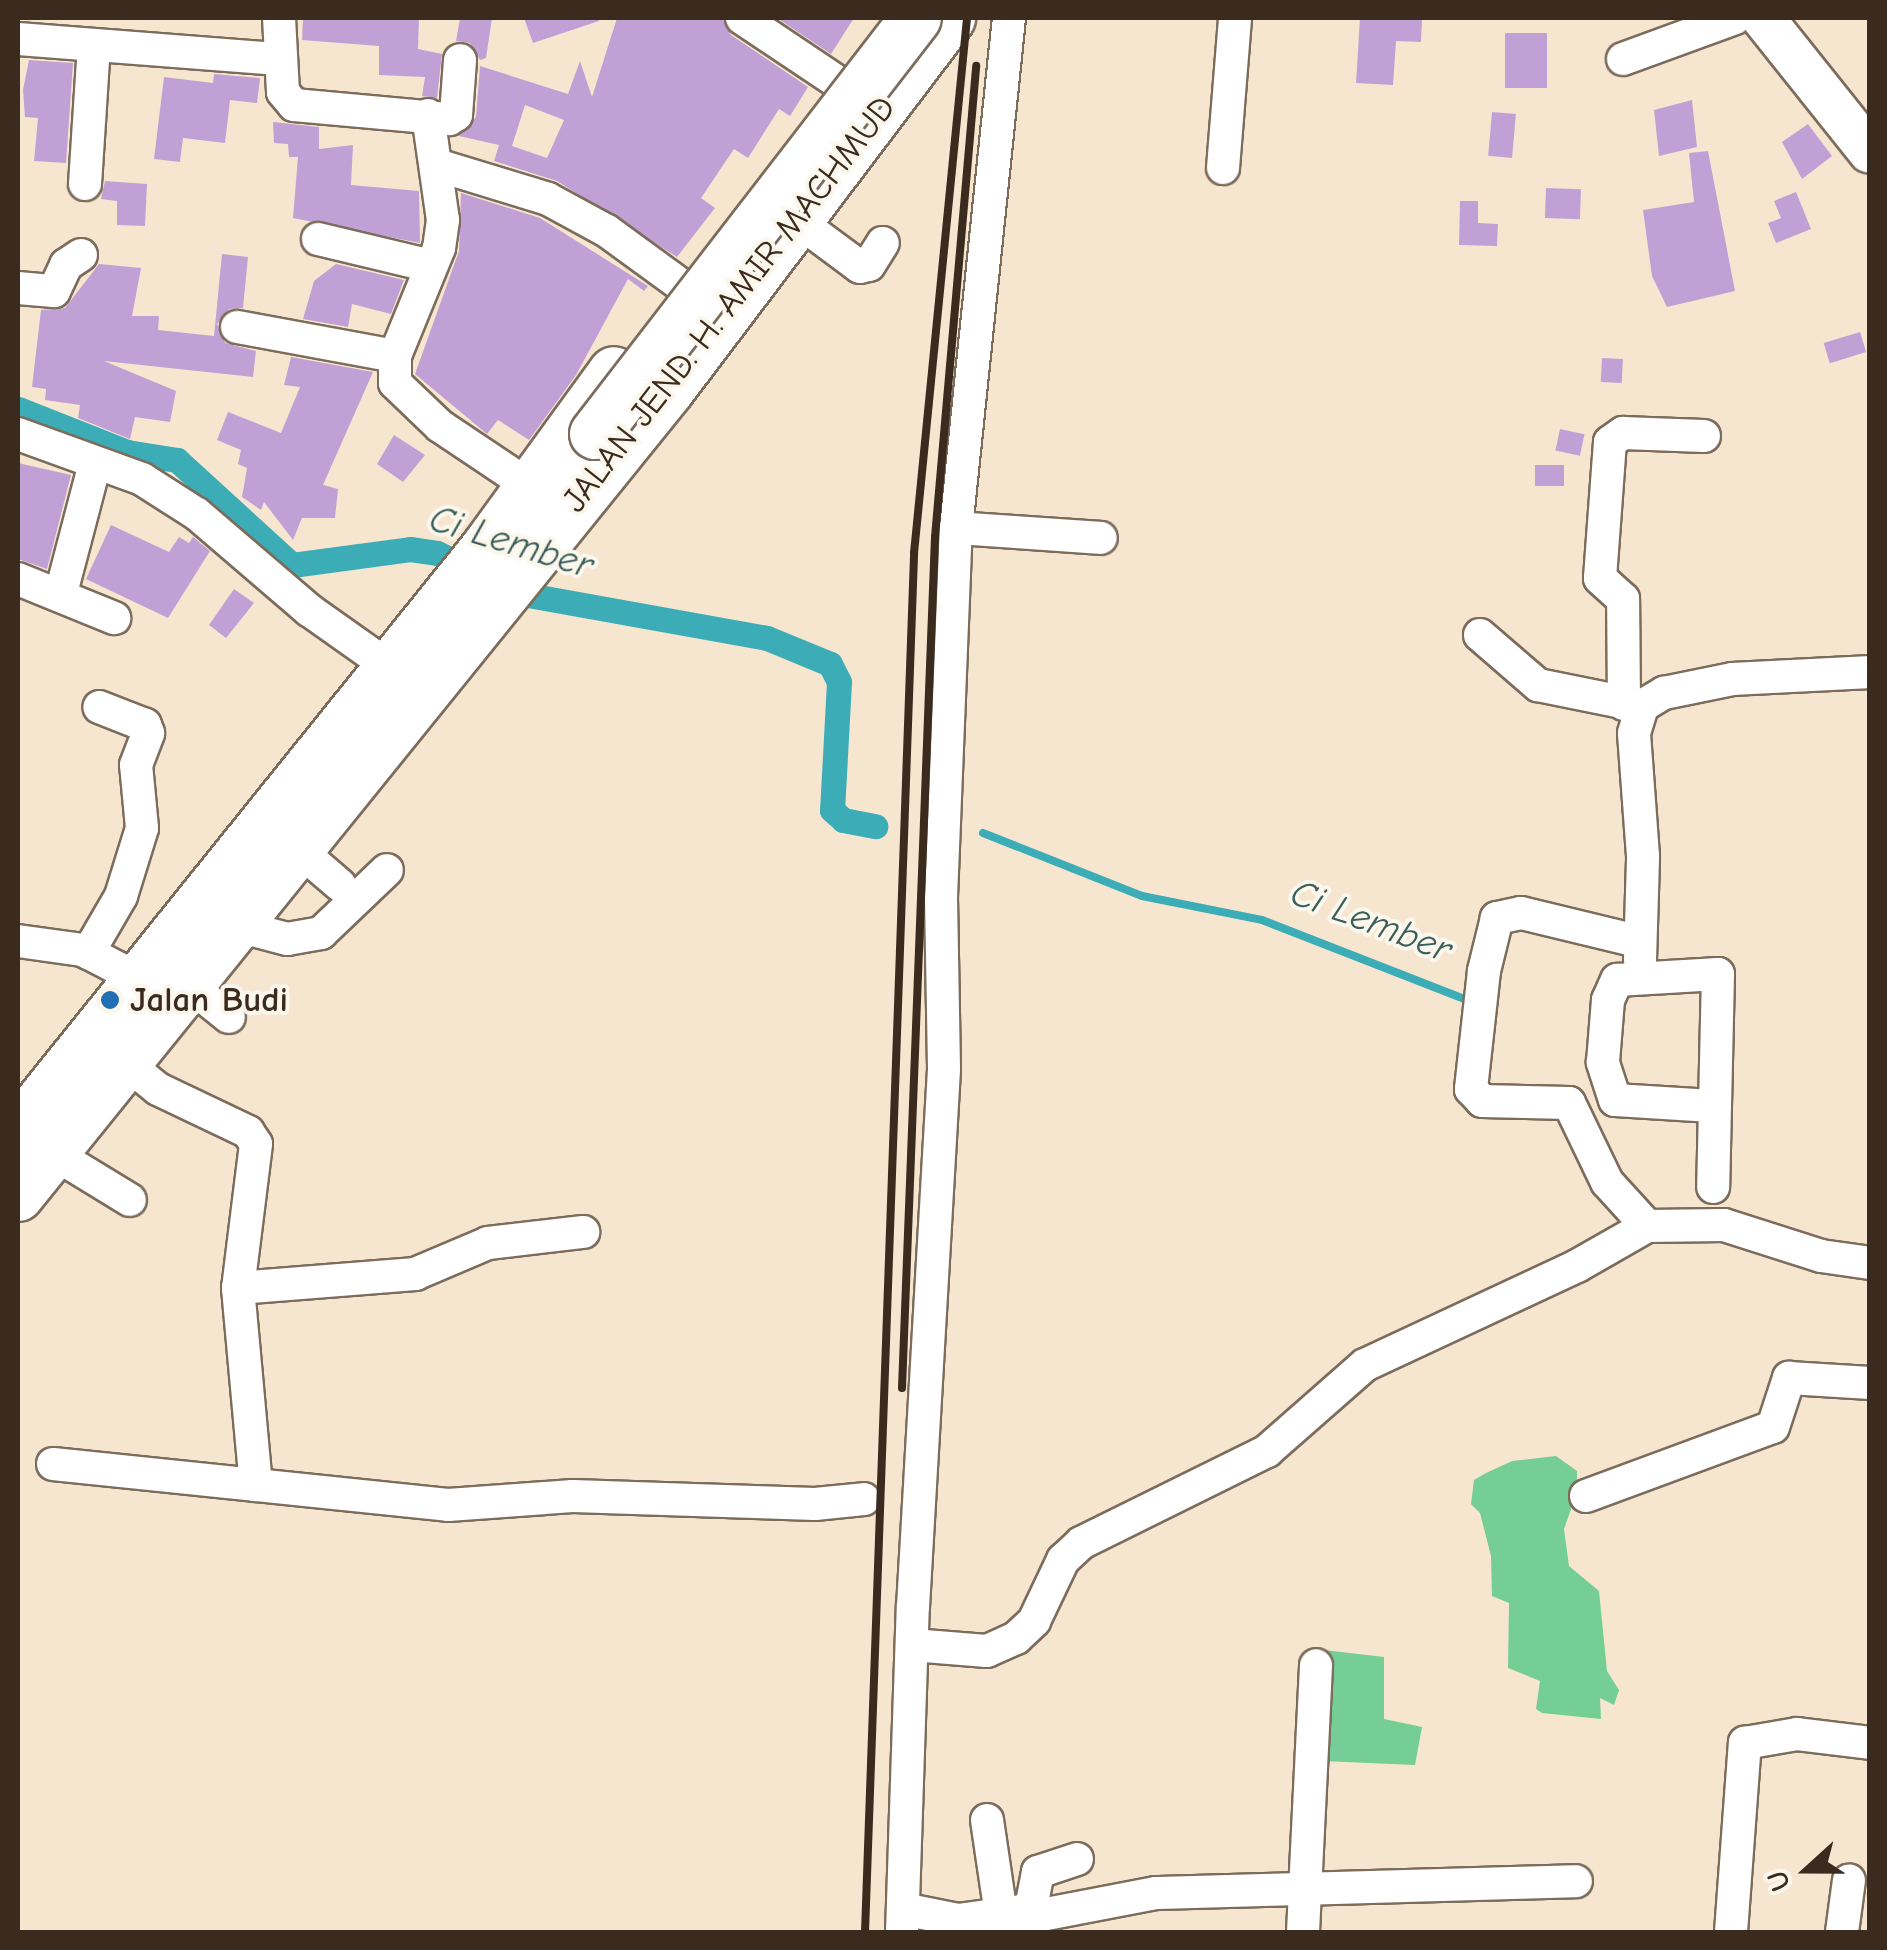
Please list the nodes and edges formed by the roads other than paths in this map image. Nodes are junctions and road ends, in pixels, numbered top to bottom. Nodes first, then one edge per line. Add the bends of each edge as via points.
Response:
1 (279, 18) edge
2 (742, 18) edge
3 (887, 18) edge
4 (950, 18) edge
5 (1009, 18) edge
6 (1235, 18) edge
7 (1735, 18) edge
8 (1763, 18) edge
9 (920, 32) edge
10 (18, 40) edge
11 (94, 44) junction
12 (279, 59) junction
13 (1623, 59) dead end
14 (460, 60) dead end
15 (838, 84) junction
16 (880, 112) junction
17 (428, 115) junction
18 (1870, 152) edge
19 (437, 166) junction
20 (1222, 168) dead end
21 (85, 184) dead end
22 (798, 221) junction
23 (318, 238) dead end
24 (883, 243) dead end
25 (81, 254) dead end
26 (431, 266) junction
27 (681, 286) junction
28 (18, 288) edge
29 (237, 327) dead end
30 (395, 356) junction
31 (18, 434) edge
32 (1704, 436) dead end
33 (95, 463) junction
34 (544, 482) junction
35 (956, 528) junction
36 (1101, 538) dead end
37 (489, 576) junction
38 (18, 579) edge
39 (62, 593) junction
40 (114, 618) dead end
41 (1480, 635) dead end
42 (390, 668) junction
43 (1870, 672) edge
44 (1633, 705) junction
45 (99, 707) dead end
46 (298, 850) junction
47 (387, 870) dead end
48 (340, 885) dead end
49 (234, 925) junction
50 (18, 941) edge
51 (1636, 942) junction
52 (88, 953) junction
53 (1644, 976) junction
54 (139, 979) junction
55 (189, 984) junction
56 (229, 1017) dead end
57 (126, 1064) junction
58 (1712, 1106) junction
59 (35, 1141) edge
60 (1713, 1187) dead end
61 (18, 1196) edge
62 (130, 1200) dead end
63 (1638, 1231) junction
64 (584, 1232) dead end
65 (1870, 1264) edge
66 (238, 1288) junction
67 (1870, 1384) edge
68 (53, 1464) dead end
69 (256, 1485) junction
70 (1586, 1496) dead end
71 (864, 1499) dead end
72 (912, 1645) junction
73 (1316, 1664) dead end
74 (1870, 1743) edge
75 (987, 1820) dead end
76 (1077, 1859) dead end
77 (1850, 1880) dead end
78 (1576, 1881) dead end
79 (1307, 1885) junction
80 (1113, 1918) edge
81 (902, 1921) edge
82 (1006, 1924) edge
83 (1304, 1932) edge
84 (1731, 1932) edge
85 (1842, 1932) edge

1 - 12 street
2 - 15 street
3 - 15 highway, JALAN JEND. H. AMIR MACHMUD
4 - 9 highway, JALAN JEND. H. AMIR MACHMUD
5 - 35 street
6 - 20 street
7 - 13 street
8 - 18 main road
9 - 16 highway, JALAN JEND. H. AMIR MACHMUD
9 - 34 highway, bridge via 595,434
10 - 11 street
11 - 12 street
11 - 21 street
12 - 17 street via 283,92 294,105
14 - 17 street via 456,115
15 - 16 highway
15 - 27 highway, JALAN JEND. H. AMIR MACHMUD
16 - 22 highway, JALAN JEND. H. AMIR MACHMUD
17 - 19 street
19 - 26 street via 442,220
19 - 27 street via 548,198 607,231
22 - 24 street via 860,267
22 - 37 highway, JALAN JEND. H. AMIR MACHMUD
23 - 26 street
25 - 28 street via 66,265 54,291
26 - 30 street
27 - 34 highway, JALAN JEND. H. AMIR MACHMUD
29 - 30 street
30 - 34 street via 395,384 404,397
31 - 33 street
32 - 44 street via 1622,432 1610,442 1600,578 1623,598
33 - 39 street
33 - 42 street via 142,479 196,514
34 - 37 highway
35 - 36 street
35 - 72 street via 941,897 944,1069
37 - 42 highway, JALAN JEND. H. AMIR MACHMUD
37 - 46 highway, JALAN JEND. H. AMIR MACHMUD
38 - 39 street
39 - 40 street
41 - 44 street via 1538,686
42 - 54 highway, JALAN JEND. H. AMIR MACHMUD
43 - 44 street via 1733,679
44 - 51 street via 1643,856
45 - 52 street via 145,725 148,733 136,765 142,828 121,896
46 - 48 street
46 - 49 highway, JALAN JEND. H. AMIR MACHMUD
47 - 49 street via 321,933 287,939
49 - 55 highway, JALAN JEND. H. AMIR MACHMUD
50 - 52 street
51 - 53 street
51 - 63 street via 1520,914 1497,918 1471,1089 1482,1101 1570,1103
52 - 54 street
53 - 58 street via 1718,974
53 - 58 street via 1617,980 1608,1000 1603,1062 1610,1093 1624,1105
54 - 59 highway, JALAN JEND. H. AMIR MACHMUD
55 - 56 street
55 - 57 highway, JALAN JEND. H. AMIR MACHMUD
57 - 59 highway, JALAN JEND. H. AMIR MACHMUD
57 - 66 street via 158,1089 254,1138
58 - 60 street
59 - 61 highway, JALAN JEND. H. AMIR MACHMUD
59 - 62 street
63 - 65 street via 1724,1225
63 - 72 street via 1365,1365 1268,1452 1081,1543 1063,1560 1034,1621 1016,1638 987,1651
64 - 66 street via 488,1243 414,1274
66 - 69 street
67 - 70 street via 1788,1378 1773,1427
68 - 69 street
69 - 71 street via 448,1504 573,1496 816,1504
72 - 81 street
73 - 79 street
74 - 84 street via 1797,1734 1745,1743
75 - 82 street
76 - 82 street via 1038,1872 1030,1908
77 - 85 street
78 - 79 street
79 - 80 street via 1156,1893
79 - 83 street
80 - 82 street via 1036,1916
81 - 82 street

